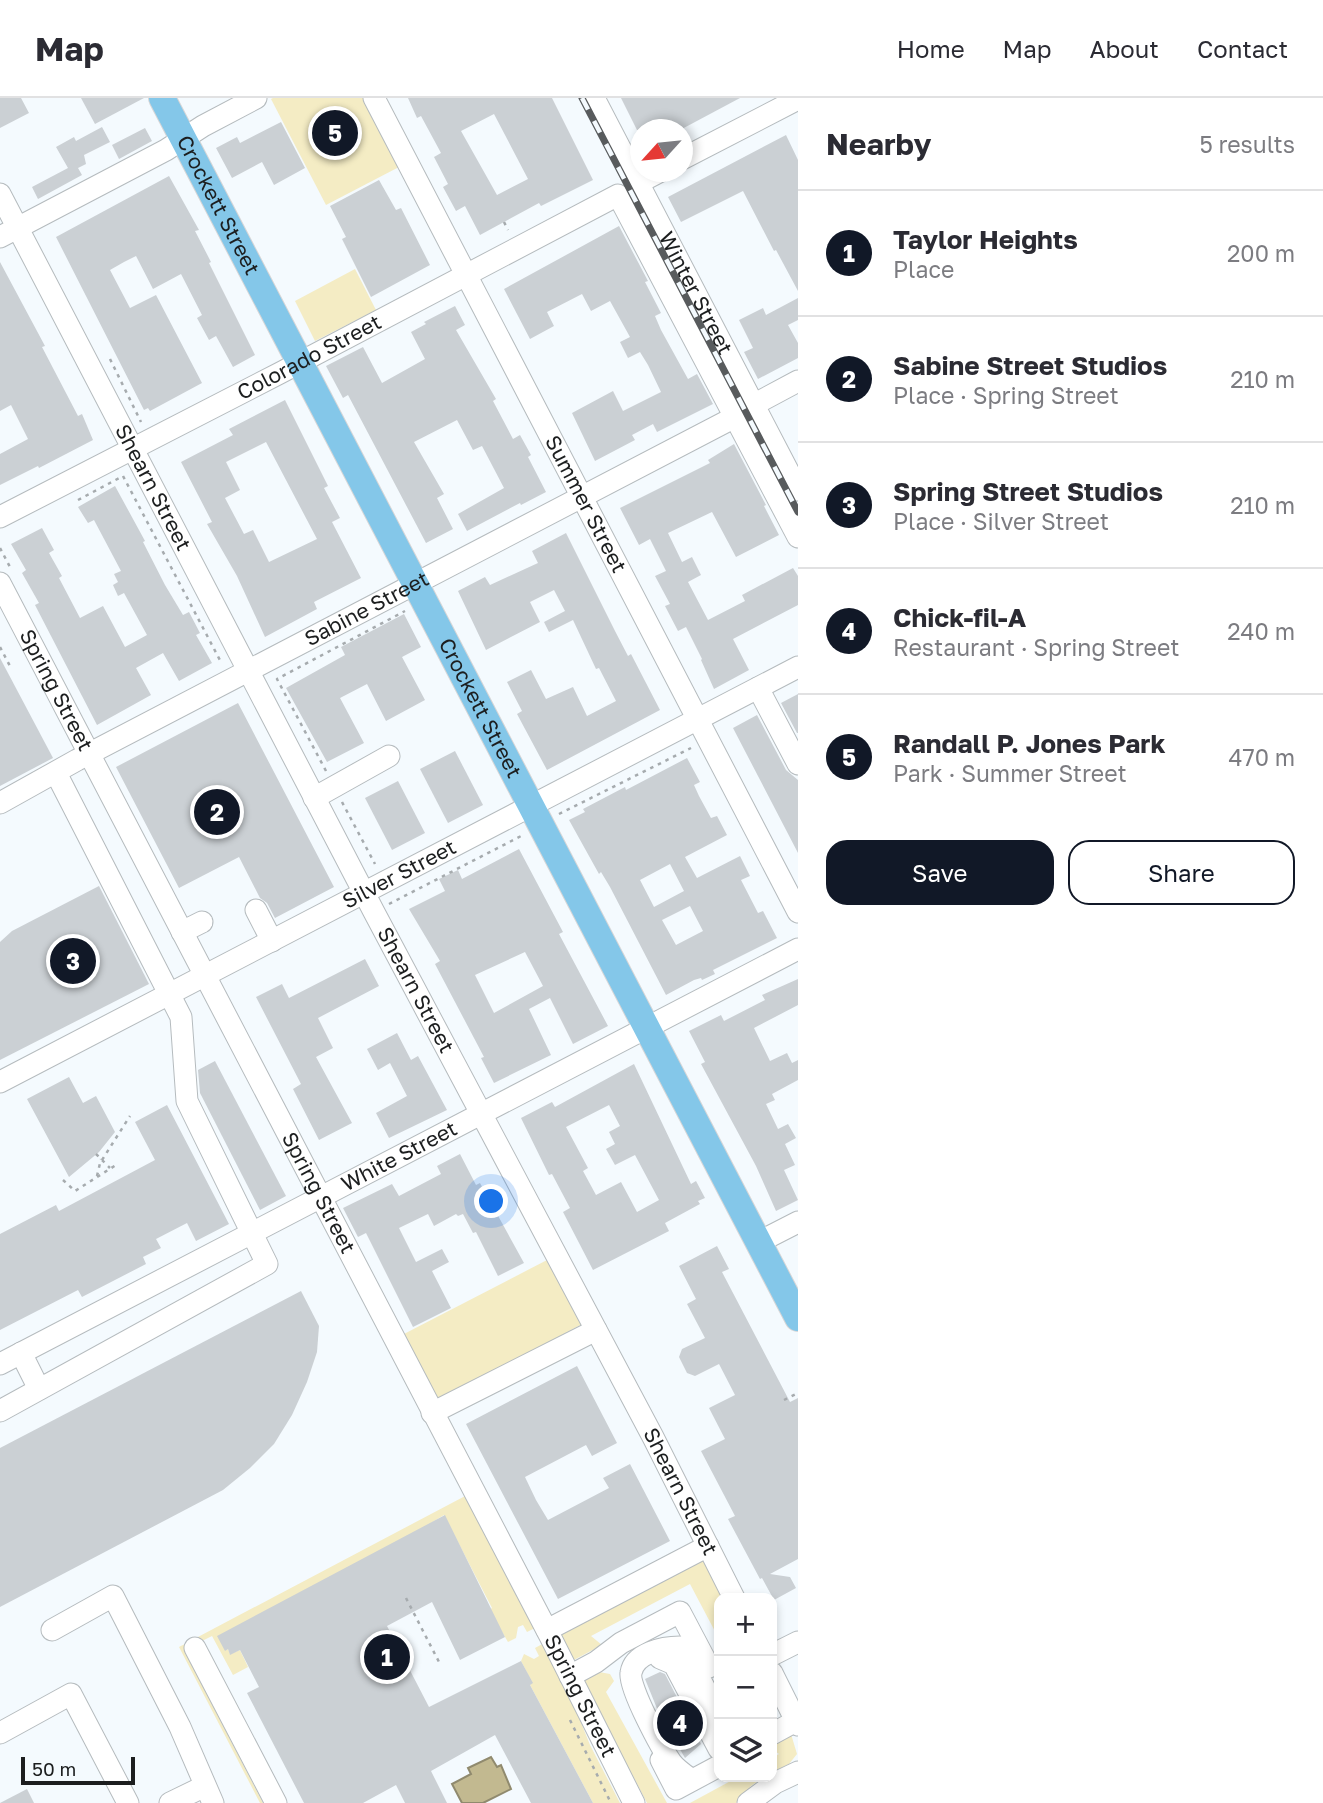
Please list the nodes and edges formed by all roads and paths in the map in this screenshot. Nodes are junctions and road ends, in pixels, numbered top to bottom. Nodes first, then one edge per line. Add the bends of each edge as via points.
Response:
1 (162, 98) edge
2 (256, 98) edge
3 (374, 98) edge
4 (594, 98) edge
5 (797, 100) edge
6 (184, 139) junction
7 (693, 153) edge
8 (638, 183) joint
9 (0, 194) edge
10 (618, 195) joint
11 (504, 222) dead end
12 (508, 230) dead end
13 (9, 232) edge
14 (466, 274) junction
15 (110, 359) dead end
16 (301, 362) junction
17 (798, 381) edge
18 (755, 404) junction
19 (735, 417) junction
20 (141, 422) dead end
21 (132, 448) junction
22 (798, 490) edge
23 (582, 497) junction
24 (78, 500) dead end
25 (0, 517) edge
26 (798, 537) edge
27 (0, 583) edge
28 (416, 583) junction
29 (407, 610) dead end
30 (0, 647) edge
31 (223, 666) dead end
32 (798, 667) edge
33 (11, 668) dead end
34 (248, 671) junction
35 (758, 688) junction
36 (698, 719) junction
37 (691, 748) dead end
38 (795, 750) edge
39 (89, 754) junction
40 (389, 756) dead end
41 (56, 773) junction
42 (334, 786) junction
43 (314, 797) junction
44 (0, 803) edge
45 (531, 806) junction
46 (559, 814) dead end
47 (523, 835) dead end
48 (375, 864) dead end
49 (364, 893) junction
50 (389, 904) dead end
51 (256, 910) dead end
52 (798, 912) edge
53 (202, 922) dead end
54 (182, 932) junction
55 (272, 941) junction
56 (798, 949) edge
57 (205, 976) junction
58 (171, 993) junction
59 (647, 1027) junction
60 (0, 1083) edge
61 (480, 1114) junction
62 (130, 1116) dead end
63 (96, 1154) dead end
64 (101, 1159) junction
65 (116, 1165) dead end
66 (110, 1168) junction
67 (97, 1177) junction
68 (63, 1180) dead end
69 (320, 1197) junction
70 (798, 1222) edge
71 (251, 1233) junction
72 (759, 1242) junction
73 (147, 1287) junction
74 (798, 1318) edge
75 (165, 1320) junction
76 (596, 1330) junction
77 (21, 1353) junction
78 (0, 1364) edge
79 (39, 1389) junction
80 (798, 1393) edge
81 (784, 1400) dead end
82 (0, 1411) edge
83 (432, 1413) junction
84 (708, 1546) junction
85 (732, 1593) edge
86 (406, 1598) dead end
87 (52, 1630) dead end
88 (547, 1630) junction
89 (798, 1642) edge
90 (621, 1643) junction
91 (195, 1648) dead end
92 (777, 1652) edge
93 (660, 1658) junction
94 (439, 1662) dead end
95 (596, 1662) junction
96 (570, 1676) junction
97 (618, 1677) junction
98 (714, 1678) edge
99 (777, 1683) edge
100 (714, 1706) edge
101 (714, 1721) edge
102 (797, 1723) edge
103 (777, 1731) edge
104 (0, 1733) edge
105 (714, 1741) edge
106 (714, 1754) edge
107 (714, 1767) edge
108 (680, 1772) junction
109 (798, 1772) edge
110 (209, 1795) edge
111 (128, 1803) edge
112 (170, 1803) edge
113 (276, 1803) edge
114 (634, 1803) edge
115 (748, 1803) edge

1 - 6 main road, Crockett Street
2 - 6 street
3 - 14 street, Summer Street
4 - 8 street, Winter Street
5 - 7 street
6 - 13 street
6 - 16 main road, Crockett Street
8 - 18 street, Winter Street
9 - 13 street, Shearn Street
10 - 14 street, Colorado Street
10 - 19 street, Winter Street
11 - 12 path
13 - 21 street, Shearn Street
14 - 16 street, Colorado Street
14 - 23 street, Summer Street
15 - 20 path
16 - 21 street, Colorado Street
16 - 28 main road, Crockett Street
17 - 18 street
18 - 22 street, Winter Street
19 - 23 street, Sabine Street
19 - 26 street, Winter Street
21 - 25 street, Colorado Street
21 - 34 street, Shearn Street
23 - 28 street, Sabine Street
23 - 36 street, Summer Street
24 - 31 path via 122,477
27 - 39 street, Spring Street
28 - 34 street, Sabine Street
28 - 45 main road, Crockett Street
29 - 42 path via 277,679
30 - 33 path
32 - 35 street, Silver Street
34 - 39 street, Sabine Street
34 - 43 street, Shearn Street
35 - 36 street, Silver Street
35 - 38 street
36 - 45 street, Silver Street
36 - 52 street, Summer Street
37 - 46 path
39 - 41 street, Sabine Street
39 - 54 street, Spring Street
40 - 42 street
41 - 44 street, Sabine Street
41 - 58 street
42 - 43 street
42 - 48 path
43 - 49 street, Shearn Street
45 - 49 street, Silver Street
45 - 59 main road, Crockett Street
47 - 50 path
49 - 55 street, Silver Street
49 - 61 street, Shearn Street
51 - 55 street
53 - 54 street
54 - 57 street, Spring Street
55 - 57 street, Silver Street
56 - 59 street, White Street
57 - 58 street, Silver Street
57 - 69 street, Spring Street
58 - 60 street, Silver Street
58 - 71 street via 181,1017 187,1101
59 - 61 street, White Street
59 - 72 main road, Crockett Street
61 - 69 street, White Street
61 - 76 street, Shearn Street
62 - 64 path
63 - 64 path
64 - 66 path
64 - 67 path
65 - 66 path
66 - 67 path
67 - 68 path via 75,1191
69 - 71 street, White Street
69 - 83 street, Spring Street
70 - 72 street
71 - 73 street, White Street
71 - 75 street via 267,1264
72 - 74 main road, Crockett Street
73 - 75 street
73 - 77 street, White Street
75 - 79 street
76 - 83 street
76 - 84 street, Shearn Street
77 - 78 street, White Street
77 - 79 street
79 - 82 street
80 - 81 path
83 - 88 street, Spring Street
84 - 85 street, Shearn Street
84 - 88 street
86 - 94 path
87 - 110 street via 113,1596
88 - 96 street, Spring Street
89 - 92 street
90 - 95 street
90 - 97 street via 613,1659
90 - 98 street via 680,1612
91 - 113 street
93 - 101 street via 672,1655 681,1660
93 - 105 street via 674,1664
93 - 108 street via 644,1667 640,1687
95 - 96 street
95 - 97 street via 610,1662
96 - 114 street, Spring Street
97 - 108 street
99 - 102 street
100 - 108 street via 680,1647 663,1647 636,1661 632,1689
102 - 103 street
104 - 111 street via 71,1694
106 - 108 street
107 - 108 street
109 - 115 street
110 - 112 street

